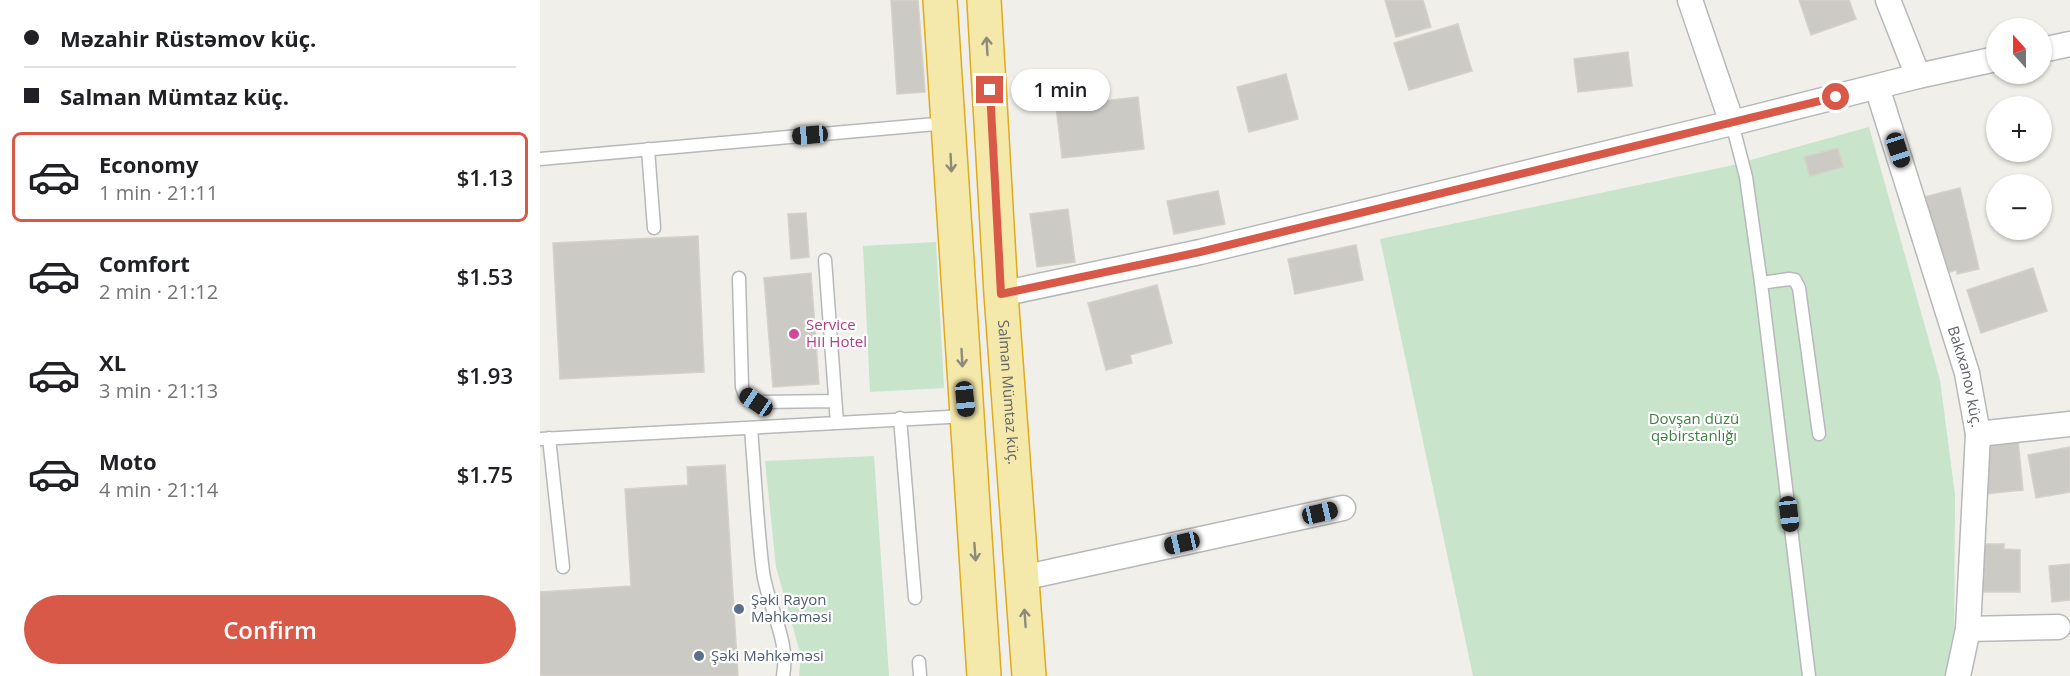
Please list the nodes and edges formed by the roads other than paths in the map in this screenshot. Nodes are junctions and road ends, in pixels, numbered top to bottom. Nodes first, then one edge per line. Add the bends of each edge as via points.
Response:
1 (940, 0) edge
2 (984, 0) edge
3 (1690, 0) edge
4 (1888, 0) edge
5 (2070, 44) edge
6 (2052, 48) edge
7 (1986, 61) edge
8 (1918, 76) junction
9 (1877, 87) junction
10 (948, 123) junction
11 (1732, 123) junction
12 (648, 149) junction
13 (540, 159) edge
14 (654, 228) dead end
15 (825, 260) dead end
16 (738, 278) dead end
17 (1761, 283) junction
18 (1001, 294) junction
19 (1009, 398) junction
20 (834, 401) junction
21 (966, 408) junction
22 (900, 418) junction
23 (837, 423) junction
24 (2070, 424) edge
25 (751, 429) junction
26 (1819, 434) dead end
27 (1978, 434) junction
28 (544, 439) edge
29 (1343, 508) dead end
30 (562, 567) dead end
31 (1022, 578) junction
32 (915, 598) dead end
33 (2058, 627) dead end
34 (1968, 629) junction
35 (919, 662) dead end
36 (783, 676) edge
37 (920, 676) edge
38 (984, 676) edge
39 (1029, 676) edge
40 (1809, 676) edge
41 (1958, 676) edge

1 - 10 highway
18 -> 2 highway, Salman Mümtaz küç.
3 - 11 street
4 - 8 street
5 - 6 street
7 - 8 street
8 - 9 street
9 - 11 street
9 - 27 street, Bakıxanov küç. via 1967,373
10 - 12 lane
10 -> 21 highway
11 - 17 lane via 1746,177
11 - 18 street via 1200,252
12 - 13 lane
12 - 14 lane
15 - 20 lane
16 - 20 lane via 745,395 756,402
17 - 26 lane via 1789,279 1795,280 1799,288
17 - 40 lane
18 - 19 highway, Salman Mümtaz küç.
19 - 21 highway
19 - 31 highway, Salman Mümtaz küç.
20 - 23 lane
21 - 22 lane
21 -> 38 highway
22 - 23 lane
22 - 32 lane
23 - 25 lane
24 - 27 street
25 - 28 lane
25 - 36 lane via 764,574 782,638
27 - 34 street, Bakıxanov küç.
28 - 30 lane
29 - 31 street
39 -> 31 highway, Salman Mümtaz küç.
33 - 34 street
34 - 41 street, Bakıxanov küç.
35 - 37 lane

